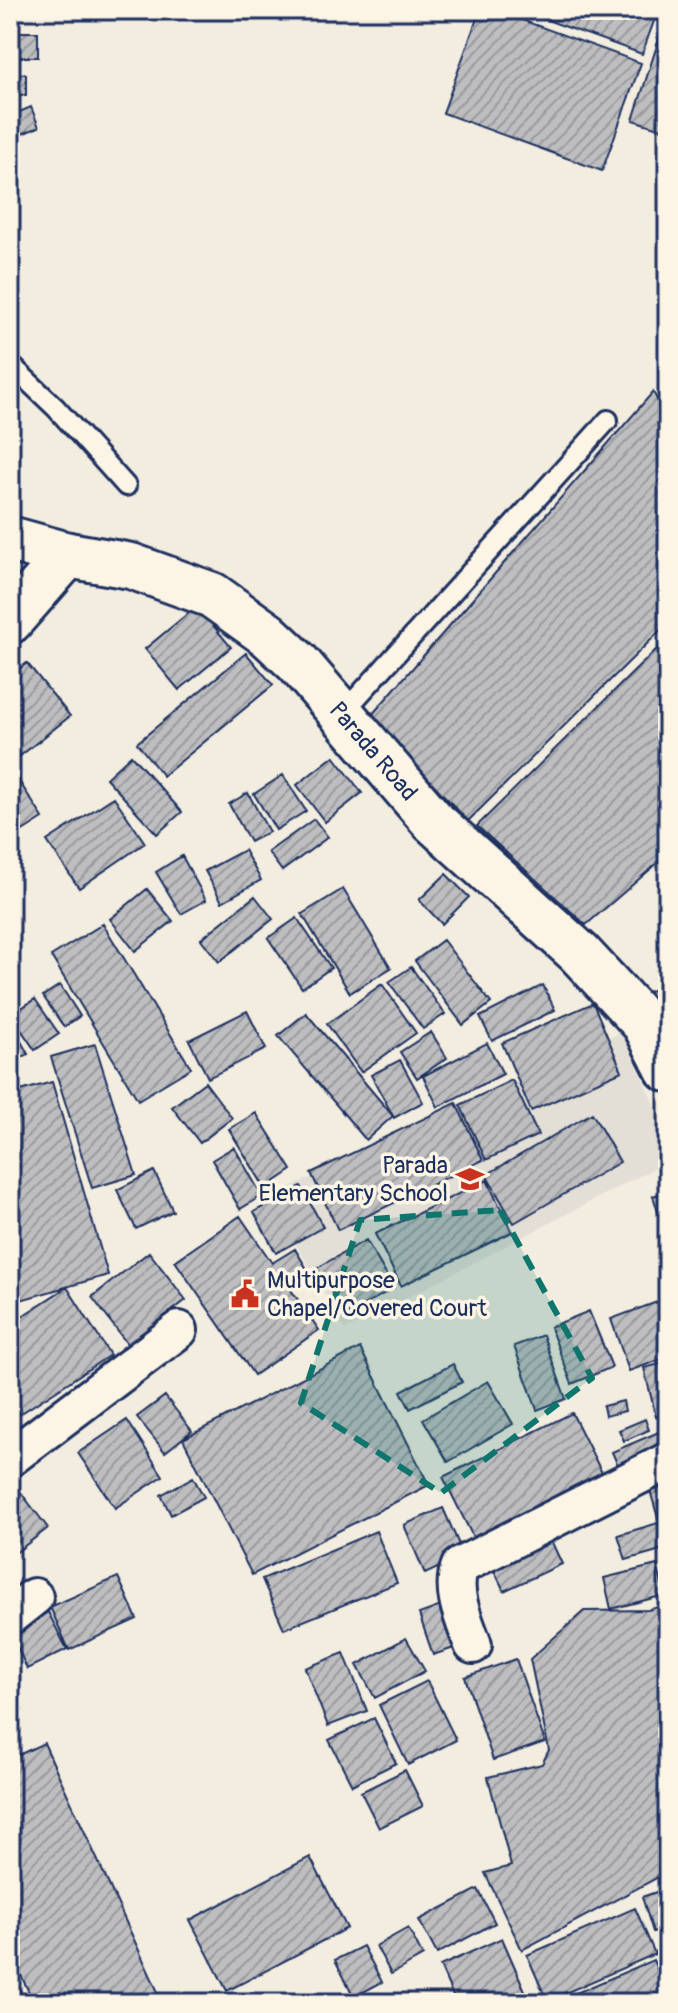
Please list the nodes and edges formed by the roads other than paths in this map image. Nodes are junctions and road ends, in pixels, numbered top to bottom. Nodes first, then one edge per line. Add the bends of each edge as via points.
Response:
1 (10, 364) edge
2 (608, 420) dead end
3 (126, 486) dead end
4 (10, 539) edge
5 (68, 555) junction
6 (10, 621) edge
7 (342, 714) junction
8 (668, 1069) edge
9 (179, 1330) dead end
10 (11, 1453) edge
11 (668, 1461) edge
12 (473, 1645) dead end

1 - 3 lane
2 - 7 lane
4 - 5 street, Parada Road
5 - 6 street
5 - 7 street, Parada Road via 131,566 212,595 268,635
7 - 8 street, Parada Road via 434,822 579,953 645,1024
9 - 10 street
11 - 12 street via 460,1566 458,1602

